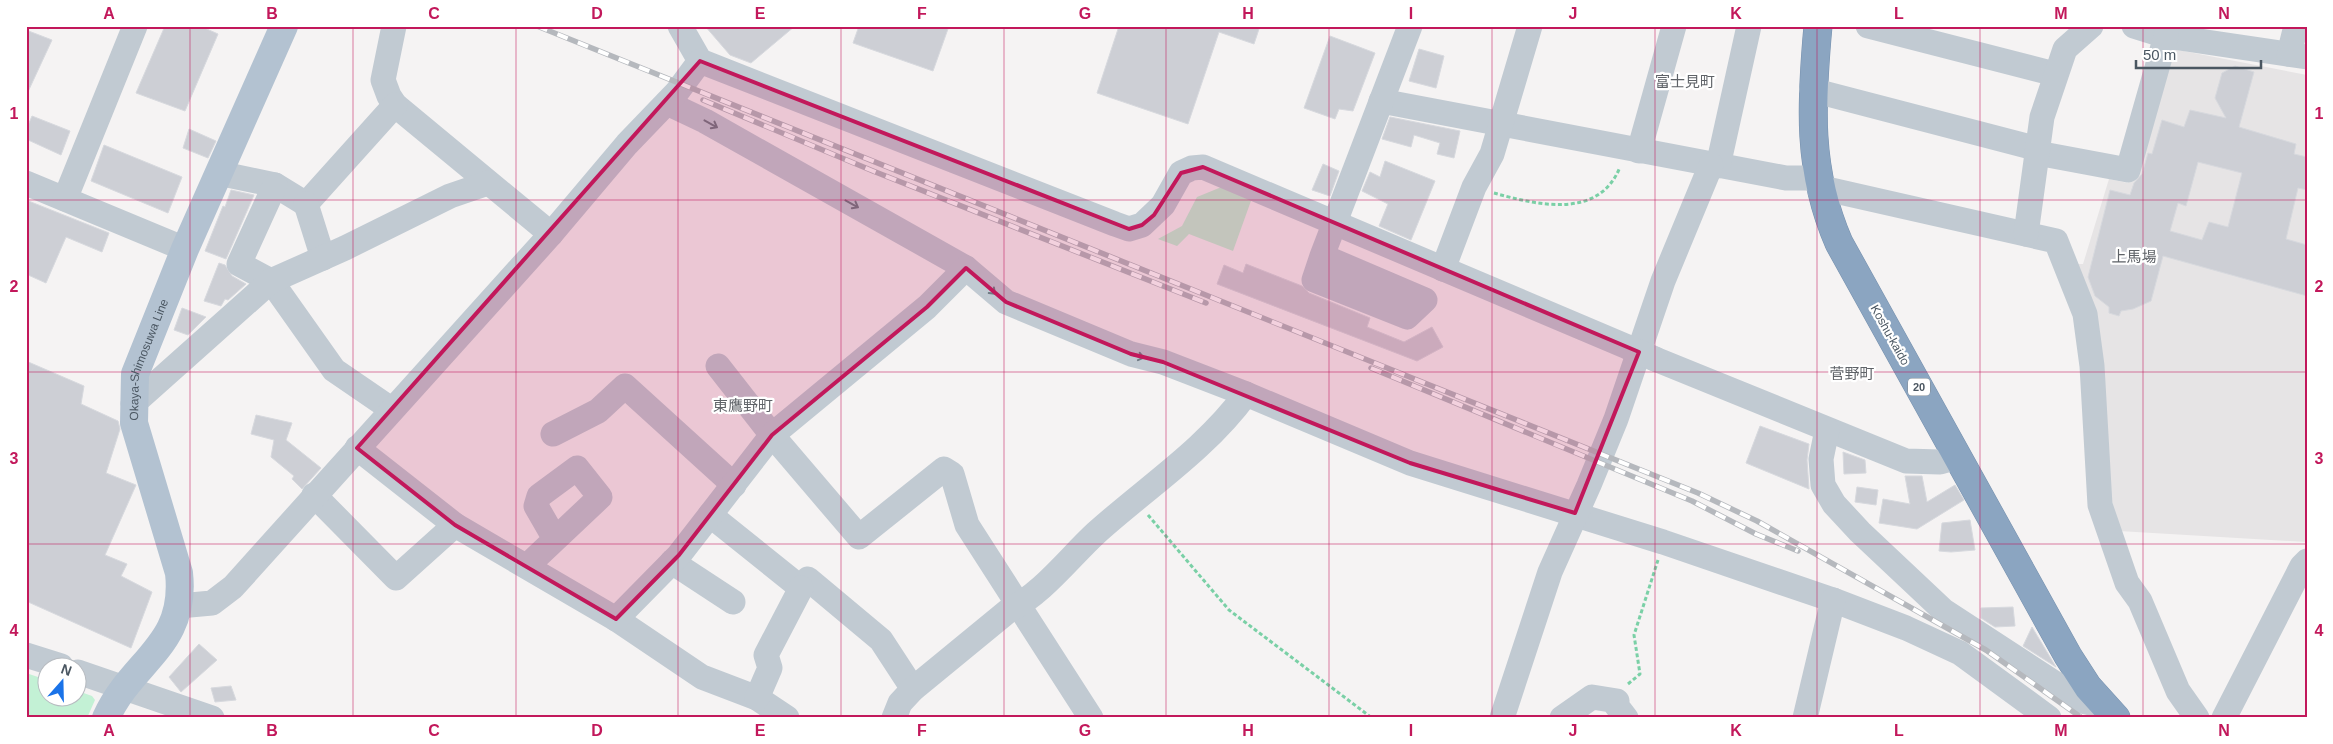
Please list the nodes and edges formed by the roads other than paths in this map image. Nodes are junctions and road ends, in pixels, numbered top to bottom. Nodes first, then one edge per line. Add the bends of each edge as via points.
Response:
1 (135, 26) edge
2 (284, 26) edge
3 (394, 26) edge
4 (680, 26) edge
5 (1410, 26) edge
6 (1530, 26) edge
7 (1674, 26) edge
8 (1749, 26) edge
9 (1818, 26) edge
10 (1868, 26) edge
11 (2091, 26) edge
12 (2134, 26) edge
13 (2296, 26) edge
14 (2166, 36) junction
15 (2298, 56) edge
16 (700, 61) junction
17 (2055, 74) junction
18 (1812, 90) junction
19 (1381, 101) junction
20 (667, 103) junction
21 (395, 105) junction
22 (1502, 123) junction
23 (1633, 150) junction
24 (2037, 151) junction
25 (1714, 166) junction
26 (218, 173) junction
27 (26, 183) edge
28 (488, 183) junction
29 (1819, 184) junction
30 (274, 185) junction
31 (65, 199) junction
32 (306, 204) junction
33 (1336, 222) junction
34 (552, 234) junction
35 (2026, 234) junction
36 (185, 249) junction
37 (1322, 256) dead end
38 (323, 258) junction
39 (966, 268) junction
40 (1443, 268) junction
41 (271, 281) junction
42 (718, 366) dead end
43 (1246, 394) junction
44 (133, 404) junction
45 (391, 409) junction
46 (1827, 430) junction
47 (553, 434) dead end
48 (772, 435) junction
49 (357, 448) junction
50 (1958, 457) junction
51 (734, 485) junction
52 (314, 495) junction
53 (1575, 514) junction
54 (710, 515) junction
55 (455, 525) junction
56 (555, 539) dead end
57 (2307, 561) edge
58 (672, 562) junction
59 (527, 566) junction
60 (801, 588) junction
61 (1833, 600) junction
62 (733, 602) dead end
63 (179, 606) junction
64 (1018, 606) junction
65 (616, 619) junction
66 (26, 654) edge
67 (38, 658) edge
68 (88, 676) edge
69 (123, 688) junction
70 (913, 689) junction
71 (757, 698) junction
72 (1622, 709) edge
73 (2110, 712) edge
74 (106, 718) edge
75 (212, 718) edge
76 (787, 718) edge
77 (894, 718) edge
78 (1091, 718) edge
79 (1502, 718) edge
80 (1562, 718) edge
81 (1805, 718) edge
82 (2049, 718) edge
83 (2197, 718) edge
84 (2224, 718) edge

1 - 31 street
2 - 26 main road, Okaya-Shimosuwa Line
3 - 21 street via 383,80
4 - 16 street
5 - 19 street
6 - 22 street
7 - 23 street
8 - 25 street
9 - 18 highway, Koshu-kaido / 20
10 - 17 street
11 - 17 street via 2065,49
12 - 14 street
13 - 15 street
14 - 15 street
14 - 24 street via 2128,170
16 - 20 street
16 - 33 street via 1129,229 1142,225 1154,215 1181,173 1203,167
17 - 24 street via 2042,117
18 - 24 street
18 - 29 highway, Koshu-kaido / 20
19 - 22 street
19 - 33 street
20 - 34 street
20 -> 39 street via 706,121
21 - 28 street
21 - 32 street
22 - 23 street
22 - 40 street
23 - 25 street
24 - 35 street
25 - 29 street
25 - 53 street via 1663,281 1616,419
26 - 30 street
26 - 36 main road, Okaya-Shimosuwa Line
27 - 31 street
28 - 34 street
28 - 38 street via 450,196
29 - 35 street via 1831,190
29 - 50 highway, Koshu-kaido / 20 via 1839,243
30 - 32 street
30 - 41 street via 239,264
31 - 36 street
32 - 38 street
33 - 37 street
33 - 40 street
34 - 45 street
35 - 83 street via 2056,241 2085,314 2092,366 2100,505 2127,583 2140,601 2178,691
36 - 44 main road, Okaya-Shimosuwa Line via 135,374
38 - 41 street
39 -> 43 street via 1006,302 1131,354 1163,362
39 - 48 street via 927,307
40 - 46 street, bridge
41 - 44 street
41 - 45 street via 334,370
42 - 48 street
43 - 53 street via 1410,463
43 - 64 street via 1199,447 1096,533
44 - 63 main road, Okaya-Shimosuwa Line via 134,423 179,573
45 - 49 street
46 - 50 street via 1906,460 1940,462
46 - 73 street via 1821,459 1823,485 1834,504 1860,532 1944,612 2082,701
47 - 51 street via 598,411 625,386
48 - 51 street
48 - 64 street via 859,537 944,468 952,474 967,525
49 - 52 street
49 - 55 street
50 - 73 highway, Koshu-kaido / 20 via 2068,656
51 - 54 street
52 - 55 street via 396,578
52 - 63 street via 233,587 212,603
53 - 61 street
53 - 79 street via 1550,572
54 - 58 street
54 - 60 street
55 - 59 street
56 - 59 street
57 - 84 street
58 - 62 street
58 - 65 street
59 - 65 street
60 - 70 street via 808,580 881,640
60 - 71 street via 766,654 770,668
61 - 81 street
61 - 82 street via 1960,653
63 - 69 main road, Okaya-Shimosuwa Line via 172,628 159,649
64 - 70 street
64 - 78 street
65 - 71 street via 702,677
66 - 67 street
68 - 69 street
69 - 74 main road, Okaya-Shimosuwa Line
69 - 75 street
70 - 77 street via 900,703
71 - 76 street
72 - 80 street via 1592,697

